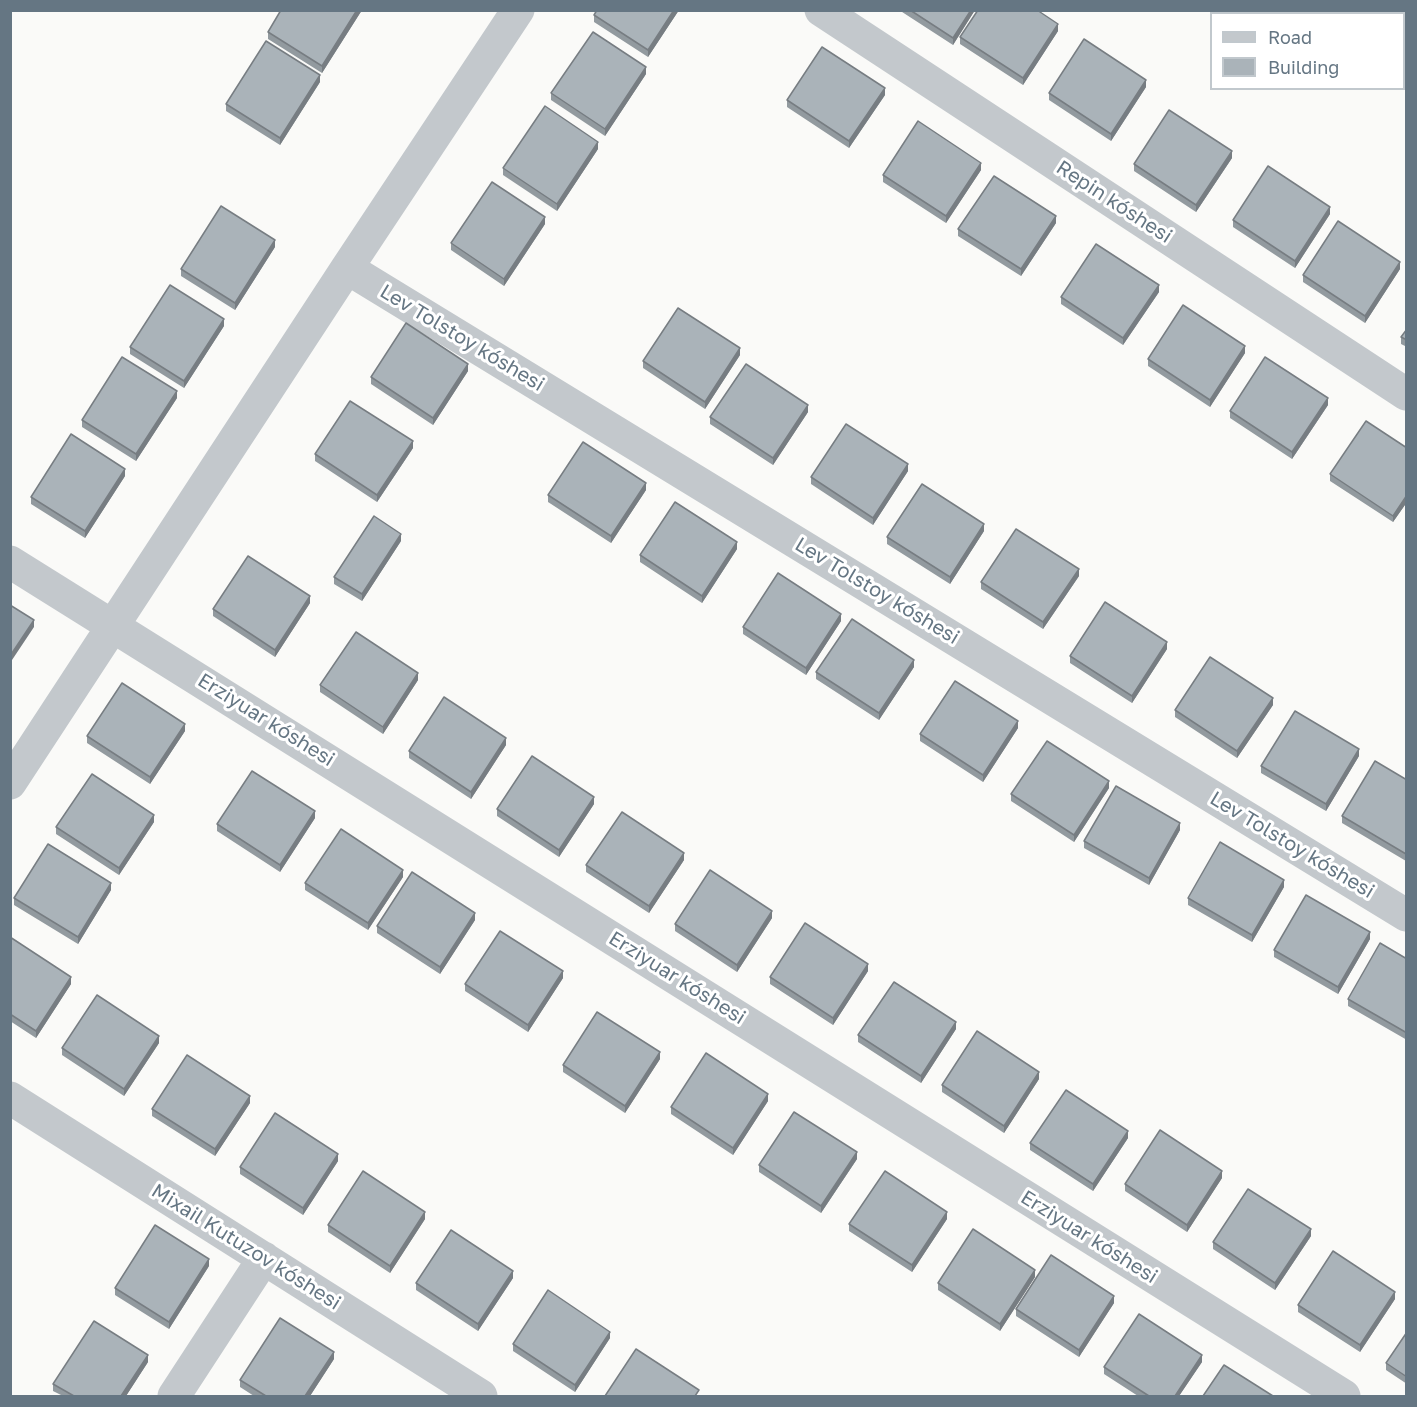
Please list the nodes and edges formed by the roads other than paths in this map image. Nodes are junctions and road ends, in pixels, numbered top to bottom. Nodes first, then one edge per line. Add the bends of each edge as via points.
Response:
1 (518, 10) edge
2 (821, 10) edge
3 (347, 268) junction
4 (1407, 394) edge
5 (10, 561) edge
6 (115, 625) junction
7 (10, 783) edge
8 (1407, 915) edge
9 (10, 1098) edge
10 (264, 1258) junction
11 (174, 1396) edge
12 (481, 1396) edge
13 (1344, 1396) edge

1 - 3 street
2 - 4 street, Repin kóshesi
3 - 6 street
3 - 8 street, Lev Tolstoy kóshesi
5 - 6 street, Erziyuar kóshesi
6 - 7 street
6 - 13 street, Erziyuar kóshesi
9 - 10 street, Mixail Kutuzov kóshesi
10 - 11 street
10 - 12 street, Mixail Kutuzov kóshesi

